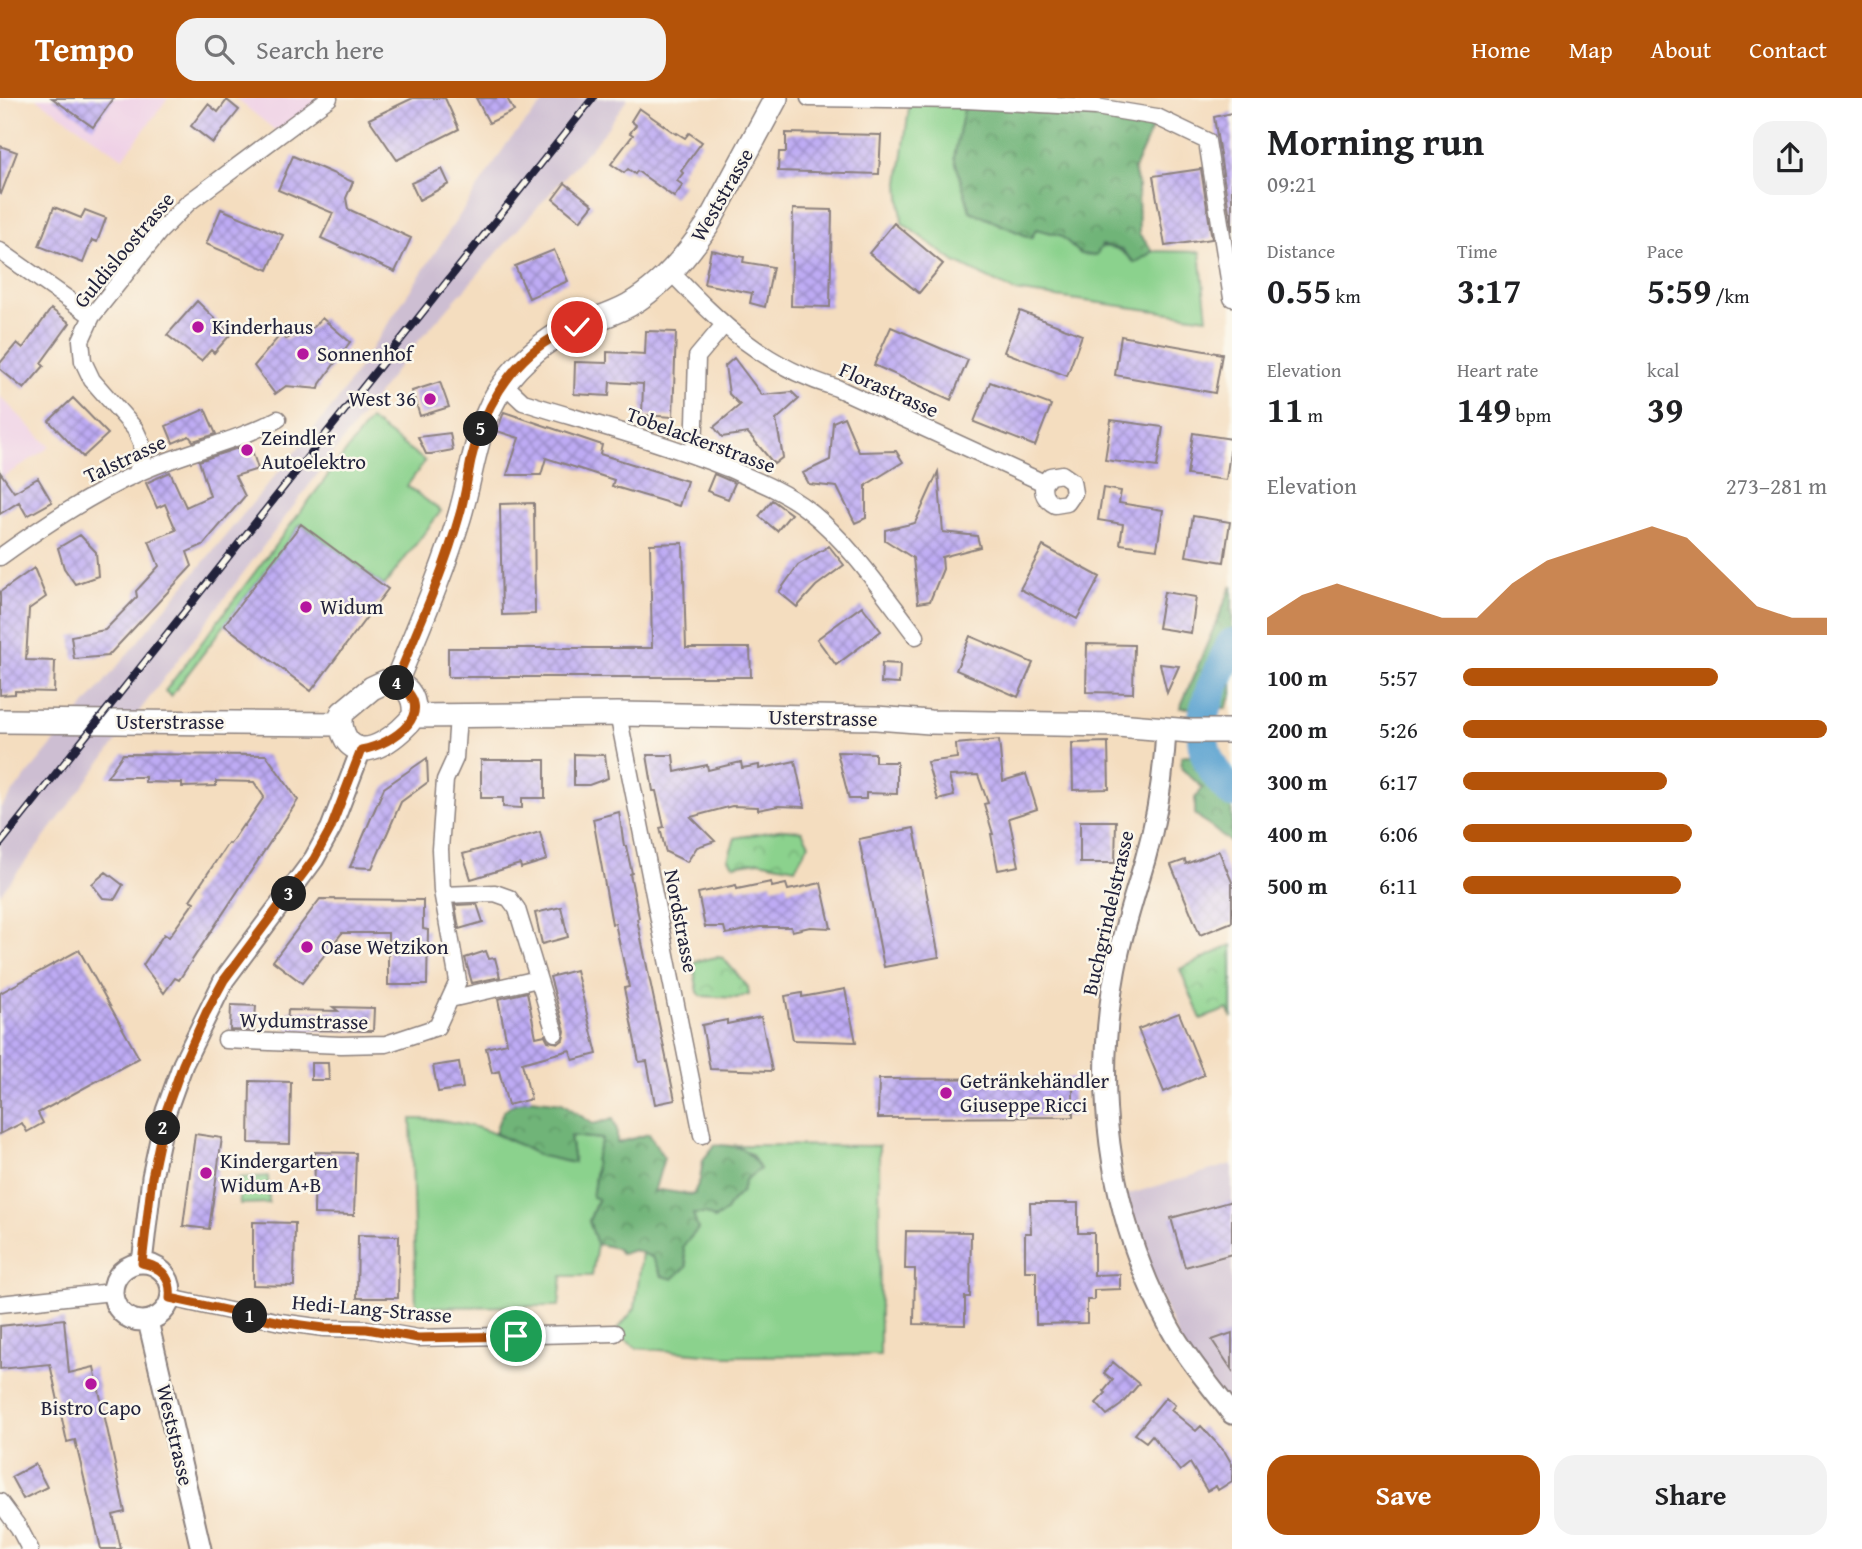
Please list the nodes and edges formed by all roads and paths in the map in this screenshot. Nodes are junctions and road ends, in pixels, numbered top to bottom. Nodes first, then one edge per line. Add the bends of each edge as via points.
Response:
1 (328, 98) edge
2 (776, 98) edge
3 (809, 98) edge
4 (0, 251) edge
5 (670, 271) junction
6 (1232, 298) edge
7 (92, 316) junction
8 (723, 326) junction
9 (504, 384) junction
10 (278, 419) dead end
11 (694, 455) junction
12 (136, 474) junction
13 (1044, 483) dead end
14 (0, 556) edge
15 (916, 636) dead end
16 (396, 682) junction
17 (618, 715) junction
18 (414, 716) junction
19 (458, 716) junction
20 (0, 721) edge
21 (340, 724) junction
22 (1166, 729) junction
23 (1226, 731) edge
24 (361, 750) junction
25 (443, 895) junction
26 (538, 979) junction
27 (450, 999) junction
28 (555, 1033) dead end
29 (226, 1040) dead end
30 (702, 1135) dead end
31 (142, 1263) junction
32 (112, 1292) junction
33 (170, 1298) junction
34 (0, 1304) edge
35 (148, 1321) junction
36 (615, 1333) dead end
37 (1232, 1414) edge
38 (0, 1502) edge
39 (30, 1549) edge
40 (201, 1549) edge

1 - 7 street, Guldisloostrasse via 188,203
2 - 5 main road, Weststrasse via 707,226
3 - 6 street via 1096,107 1170,123 1207,141
4 - 7 street
5 - 8 street, Florastrasse
5 - 9 main road, Weststrasse via 631,304 552,338
7 - 12 street, Guldisloostrasse via 81,340 83,362 92,380 135,429 143,456
8 - 11 street via 697,357
8 - 13 street, Florastrasse via 802,375
9 - 11 street, Tobelackerstrasse via 523,402
9 - 16 main road, Weststrasse via 478,435 459,518
10 - 12 street, Talstrasse
11 - 15 street, Tobelackerstrasse via 762,483 807,509 847,548
12 - 14 street, Talstrasse
16 - 18 main road via 412,696
16 - 21 main road via 385,682 360,696 342,713
17 - 19 main road, Usterstrasse
17 - 22 main road, Usterstrasse via 876,718
17 - 30 street, Nordstrasse
18 - 19 main road, Usterstrasse
18 - 24 main road via 390,739
19 - 25 street, Wydumstrasse via 455,758 445,780 440,849
20 - 21 main road, Usterstrasse
21 - 24 main road via 345,738
22 - 23 main road, Usterstrasse
22 - 37 street, Buchgrindelstrasse via 1158,802 1120,948 1107,1020 1107,1130 1126,1223 1153,1293 1183,1350
24 - 31 street via 314,859 224,980 183,1064 166,1111 152,1177
25 - 26 street via 495,893 509,898 517,909
25 - 27 street, Wydumstrasse via 458,981
26 - 27 street
26 - 28 street
27 - 29 street, Wydumstrasse via 437,1027 387,1044
31 - 32 street via 121,1271
31 - 33 street via 161,1270 171,1288
32 - 34 street
32 - 35 street via 119,1312
33 - 35 street via 158,1317
33 - 36 street, Hedi-Lang-Strasse via 280,1322 418,1338
35 - 40 street, Weststrasse
38 - 39 street

